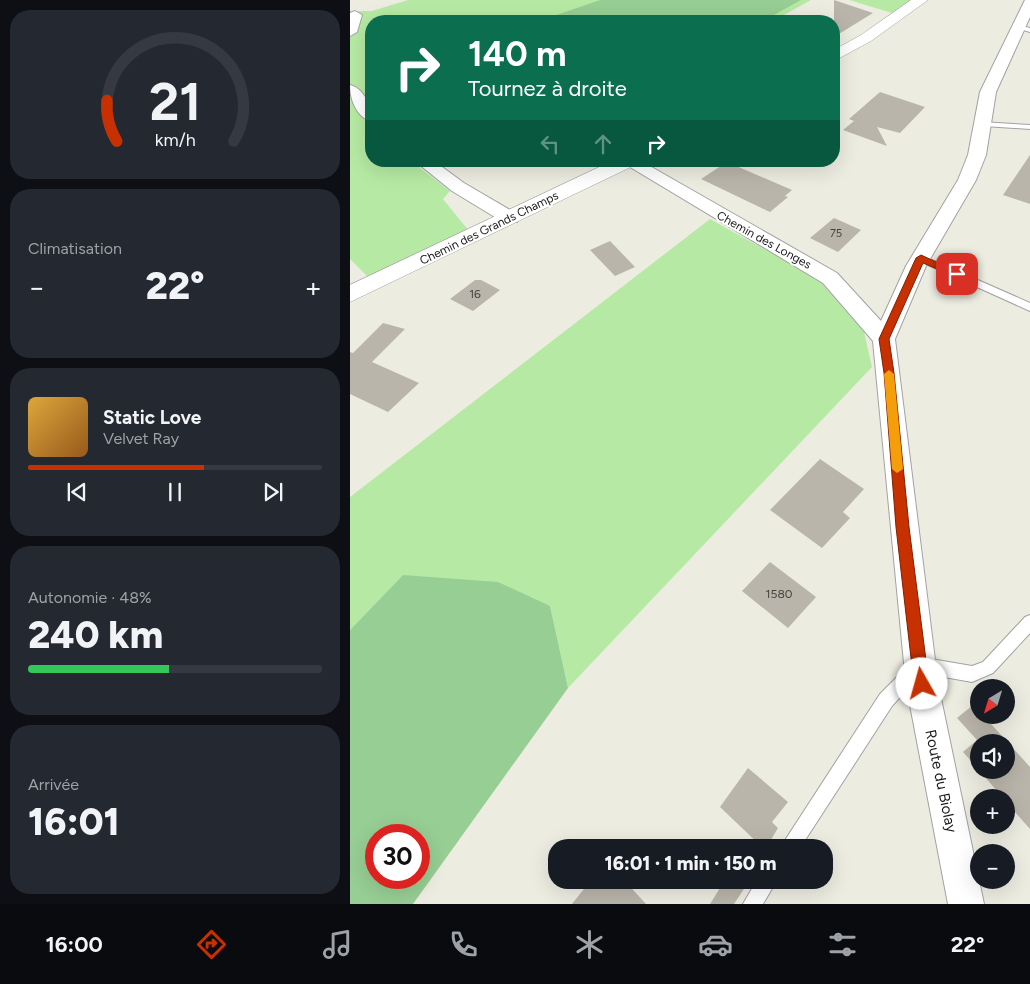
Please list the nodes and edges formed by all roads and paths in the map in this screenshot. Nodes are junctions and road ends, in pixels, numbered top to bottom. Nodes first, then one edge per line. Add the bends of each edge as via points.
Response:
1 (921, 0) edge
2 (1030, 3) edge
3 (355, 15) dead end
4 (1024, 29) edge
5 (350, 32) edge
6 (840, 53) edge
7 (350, 90) edge
8 (365, 109) edge
9 (984, 124) junction
10 (1030, 127) edge
11 (431, 167) edge
12 (616, 167) edge
13 (638, 167) edge
14 (510, 218) junction
15 (921, 258) junction
16 (350, 294) edge
17 (1030, 307) edge
18 (884, 339) junction
19 (1030, 622) edge
20 (919, 665) junction
21 (795, 839) edge
22 (762, 889) edge
23 (752, 904) edge
24 (966, 904) edge

1 - 6 street
2 - 4 street
3 - 5 street
4 - 9 street via 988,92
7 - 8 street
9 - 10 lane
9 - 15 street via 967,180
11 - 14 street
12 - 14 street, Chemin des Grands Champs
13 - 18 street, Chemin des Longes via 830,278
14 - 16 street, Chemin des Grands Champs
15 - 17 lane
15 - 18 street
18 - 20 street, Route du Biolay
19 - 20 lane via 988,668 972,674
20 - 21 lane via 886,700
20 - 24 street, Route du Biolay
22 - 23 lane

